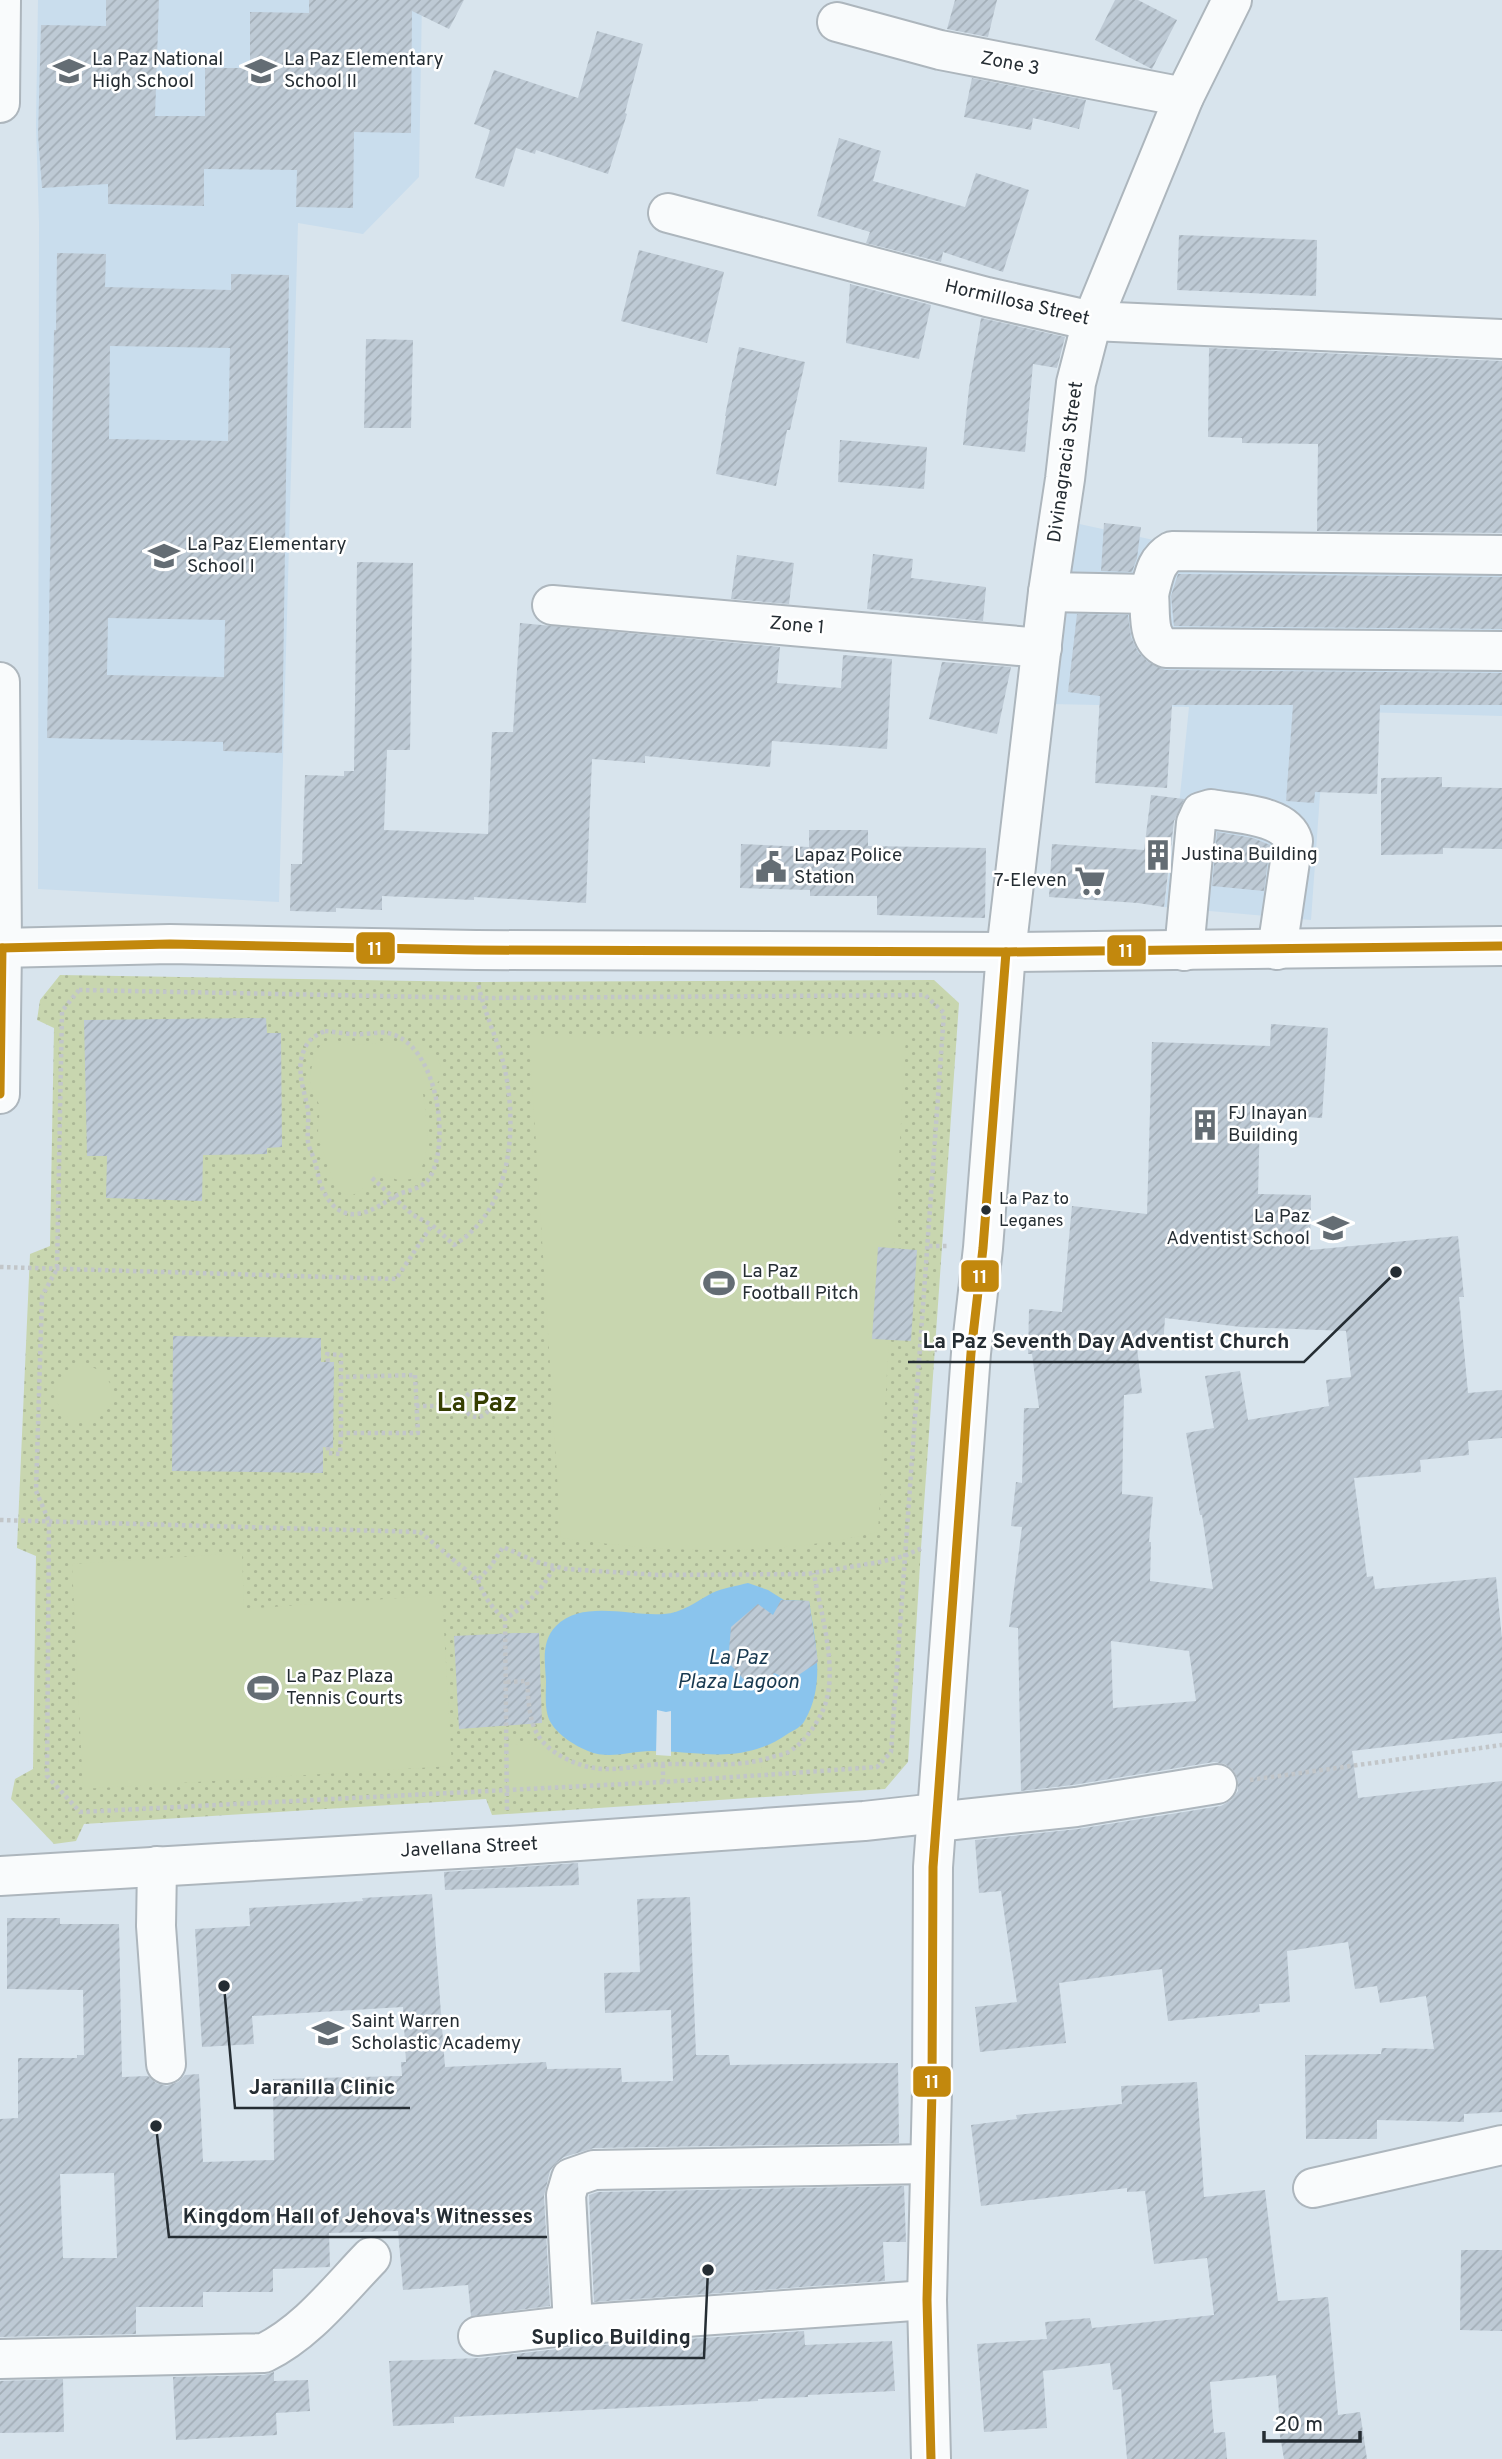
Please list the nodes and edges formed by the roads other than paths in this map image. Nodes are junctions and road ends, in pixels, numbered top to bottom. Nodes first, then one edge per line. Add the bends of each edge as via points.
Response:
1 (1, 0) edge
2 (1232, 0) edge
3 (837, 22) dead end
4 (1184, 97) junction
5 (0, 103) edge
6 (668, 213) dead end
7 (1092, 321) junction
8 (1502, 339) edge
9 (1502, 555) edge
10 (1048, 592) junction
11 (1149, 594) junction
12 (552, 605) dead end
13 (1042, 648) junction
14 (1502, 651) edge
15 (0, 682) edge
16 (1502, 946) edge
17 (1, 948) edge
18 (1277, 950) junction
19 (1184, 951) junction
20 (1006, 952) junction
21 (0, 1094) edge
22 (1217, 1784) road end
23 (937, 1817) junction
24 (157, 1866) junction
25 (0, 1876) edge
26 (166, 2064) dead end
27 (1502, 2145) edge
28 (929, 2164) junction
29 (1313, 2188) dead end
30 (371, 2257) dead end
31 (928, 2300) junction
32 (573, 2325) junction
33 (478, 2336) dead end
34 (0, 2359) edge
35 (931, 2459) edge

1 - 5 street
2 - 4 street, Divinagracia Street
3 - 4 street, Zone 3 via 940,51
4 - 7 street, Divinagracia Street
6 - 7 street, Hormillosa Street via 987,298
7 - 8 street, Hormillosa Street
7 - 10 street, Divinagracia Street via 1076,383
9 - 11 street via 1172,551 1156,568
10 - 11 street
10 - 13 street, Divinagracia Street
11 - 14 street via 1152,637 1166,648
12 - 13 street, Zone 1
13 - 20 street, Divinagracia Street
15 - 17 street
16 - 18 street
17 - 20 street via 170,944
17 - 21 street
18 - 19 street
18 - 19 street via 1293,841 1290,831 1276,821 1211,809 1202,812 1196,822
19 - 20 street
20 - 23 street, Divinagracia Street
22 - 23 street, Javellana Street via 1076,1807
23 - 24 street, Javellana Street
23 - 28 street, Divinagracia Street
24 - 25 street, Javellana Street
24 - 26 street via 156,1926
27 - 29 street
28 - 31 street, Divinagracia Street
28 - 32 street via 594,2170 571,2178 566,2195
30 - 34 street via 305,2326 286,2343 264,2353
31 - 32 street
31 - 35 street, Divinagracia Street
32 - 33 street

